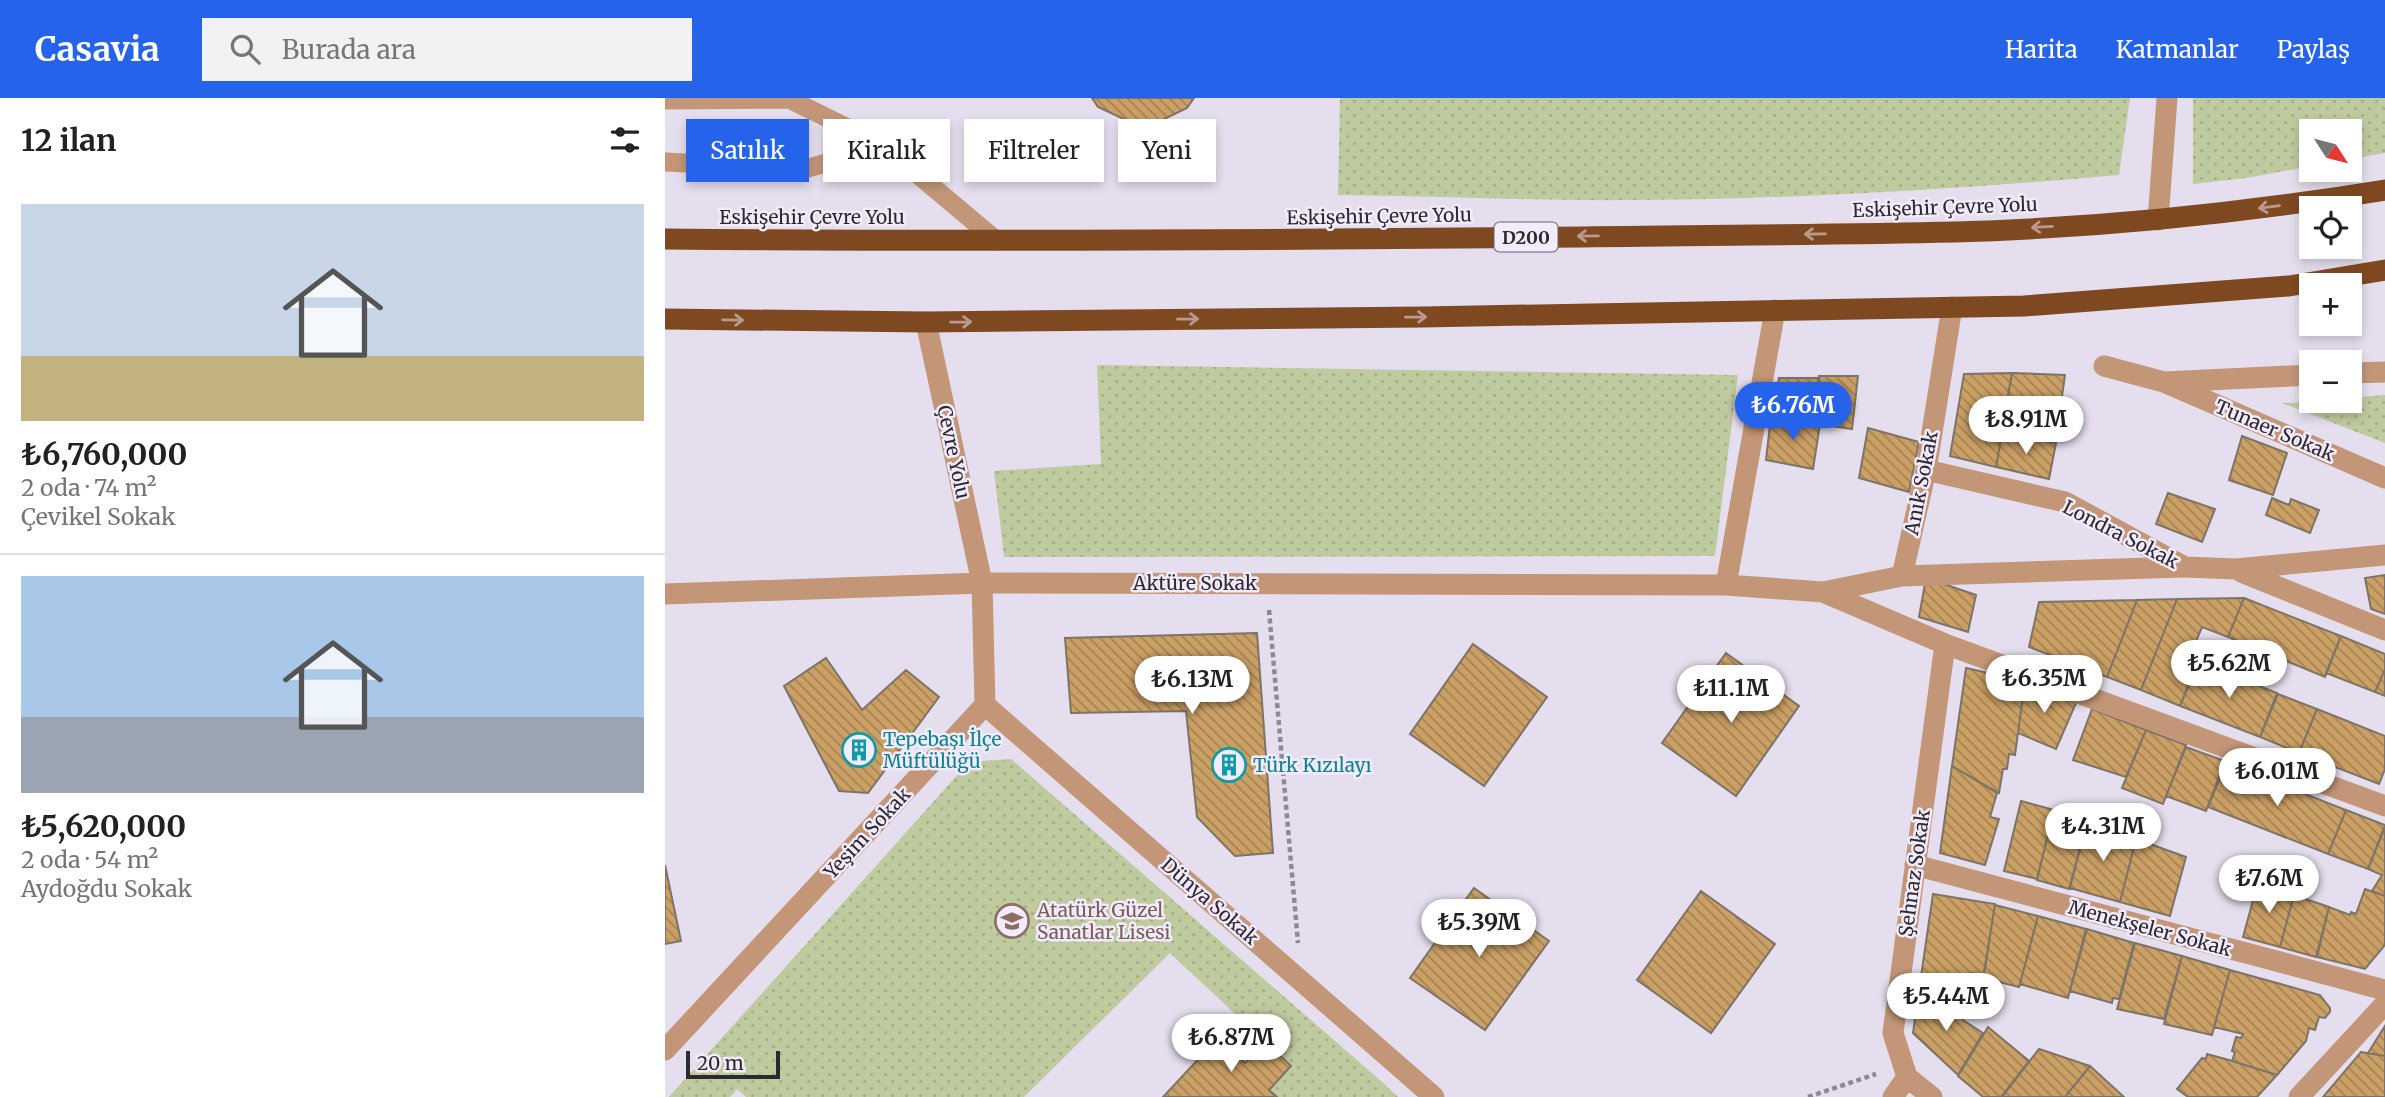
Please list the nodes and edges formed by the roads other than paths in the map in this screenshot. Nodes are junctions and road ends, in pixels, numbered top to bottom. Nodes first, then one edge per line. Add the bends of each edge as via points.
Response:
1 (2167, 98) edge
2 (665, 100) edge
3 (829, 119) edge
4 (665, 162) edge
5 (823, 164) edge
6 (927, 182) edge
7 (2385, 190) edge
8 (2158, 220) junction
9 (665, 239) edge
10 (997, 241) junction
11 (2385, 270) edge
12 (1952, 307) junction
13 (1775, 310) junction
14 (665, 319) edge
15 (926, 322) junction
16 (2103, 366) dead end
17 (2385, 372) edge
18 (2362, 373) edge
19 (2299, 376) edge
20 (2164, 382) junction
21 (1926, 470) junction
22 (2385, 478) edge
23 (2385, 555) edge
24 (2185, 567) junction
25 (2236, 569) junction
26 (1902, 576) junction
27 (982, 583) junction
28 (1726, 585) junction
29 (1823, 592) junction
30 (665, 594) edge
31 (2385, 630) edge
32 (1945, 644) junction
33 (985, 705) junction
34 (2385, 806) edge
35 (1915, 865) junction
36 (2385, 990) edge
37 (2385, 1004) edge
38 (665, 1051) edge
39 (1905, 1071) junction
40 (1434, 1097) edge
41 (1893, 1097) edge
42 (1932, 1097) edge
43 (2299, 1097) edge

1 - 8 street
2 - 3 lane via 789,99
4 - 5 lane via 805,169
6 - 10 lane
7 -> 8 highway, Eskişehir Çevre Yolu / D200
8 -> 10 highway, Eskişehir Çevre Yolu / D200 via 1957,232
9 - 10 highway, Eskişehir Çevre Yolu / D200
11 - 12 highway via 2289,286
12 - 13 highway
12 - 21 street, Anık Sokak
15 -> 13 highway
13 - 28 street
14 -> 15 highway
15 - 27 street, Çevre Yolu
16 - 20 street
17 - 18 street
19 - 20 street
20 - 22 street, Tunaer Sokak
21 - 24 street, Londra Sokak via 2065,502
21 - 26 street, Anık Sokak
23 - 25 street, Londra Sokak
24 - 25 street, Londra Sokak
24 - 26 street
25 - 31 street, Londra Sokak
26 - 29 street
27 - 28 street, Aktüre Sokak
27 - 30 street, Aktüre Sokak
27 - 33 street
28 - 29 street, Aktüre Sokak
29 - 32 street
32 - 34 street
32 - 35 street, Şehnaz Sokak
33 - 38 street, Yeşim Sokak
33 - 40 street, Dünya Sokak
35 - 36 street, Menekşeler Sokak
35 - 39 street, Şehnaz Sokak via 1893,1033
37 - 43 street
39 - 41 street
39 - 42 street

